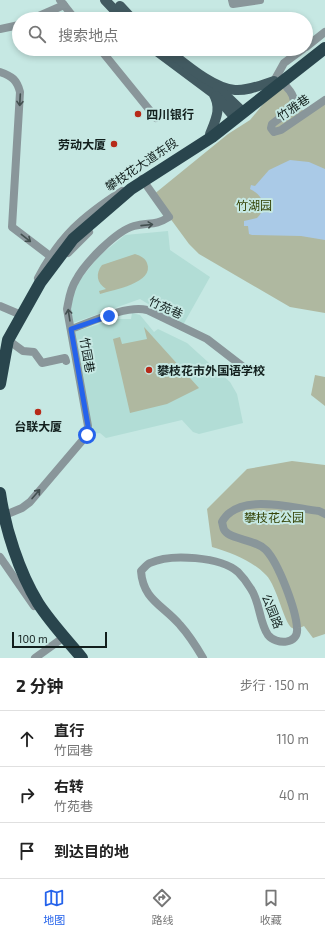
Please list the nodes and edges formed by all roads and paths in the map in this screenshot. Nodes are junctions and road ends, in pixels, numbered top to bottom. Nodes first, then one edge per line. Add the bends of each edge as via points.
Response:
1 (105, 0) edge
2 (115, 0) edge
3 (232, 0) edge
4 (260, 0) edge
5 (62, 2) edge
6 (44, 12) edge
7 (70, 12) edge
8 (116, 12) edge
9 (126, 12) edge
10 (12, 26) edge
11 (0, 29) edge
12 (325, 32) edge
13 (313, 41) edge
14 (325, 42) edge
15 (325, 48) edge
16 (313, 52) edge
17 (106, 56) edge
18 (163, 56) edge
19 (176, 56) edge
20 (294, 56) edge
21 (308, 56) edge
22 (0, 72) edge
23 (278, 80) junction
24 (212, 82) junction
25 (213, 93) junction
26 (325, 100) edge
27 (238, 113) junction
28 (156, 118) dead end
29 (210, 134) junction
30 (144, 180) junction
31 (130, 188) junction
32 (50, 256) junction
33 (38, 282) junction
34 (0, 306) edge
35 (19, 314) junction
36 (71, 329) junction
37 (2, 349) edge
38 (66, 360) dead end
39 (242, 366) dead end
40 (0, 384) edge
41 (0, 493) edge
42 (325, 514) edge
43 (2, 517) edge
44 (1, 561) edge
45 (34, 606) junction
46 (60, 640) junction
47 (35, 658) edge
48 (74, 658) edge
49 (82, 658) edge
50 (203, 658) edge

1 - 8 main road
2 - 9 main road
3 - 4 street via 232,4
5 - 6 street
5 - 7 street
10 - 11 street
12 - 13 street
14 - 16 highway, 攀枝花大道东段
15 - 23 highway, 攀枝花大道东段
17 - 28 street
18 - 25 main road
19 - 24 main road
20 - 23 street via 284,63
21 - 23 highway, 攀枝花大道东段
22 -> 32 street via 11,76 18,83 20,92 12,227
23 - 24 main road via 234,90
23 - 26 street, 竹雅巷 via 295,101 293,107 272,124 274,132 281,130
23 - 27 highway, 攀枝花大道东段
24 - 27 main road
25 - 27 main road
25 - 29 main road via 218,112
27 - 29 highway, 攀枝花大道东段
27 - 30 highway, 攀枝花大道东段 via 212,137
29 - 30 highway, 攀枝花大道东段
30 - 31 highway, 攀枝花大道东段
36 -> 30 street, 竹园巷 via 67,309 69,294 76,279 88,264 125,230 134,226 160,223 169,217
31 - 32 street via 92,210 68,232
31 - 33 highway, 攀枝花大道东段 via 73,239
32 - 33 street
33 - 35 highway, 攀枝花大道东段
33 - 37 highway, 攀枝花大道东段
34 - 35 street
35 - 37 highway, 攀枝花大道东段
36 - 39 street, 竹苑巷 via 139,308 207,340
43 -> 36 street, 竹园巷 via 30,502 87,435 88,426
37 - 38 street via 34,352 42,363 65,358
37 - 40 highway
41 - 43 highway
42 - 50 street, 公园路 via 319,511 248,504 226,514 222,522 225,531 232,536 252,541 265,550 276,564 296,617 298,632 292,640 276,641 268,634 252,590 238,572 219,563 184,557 162,559 148,563 141,571 142,584 150,597 179,624
43 - 45 highway via 22,586
43 - 49 highway via 38,603
44 - 45 street
45 - 46 highway
46 - 47 street
46 - 48 highway

